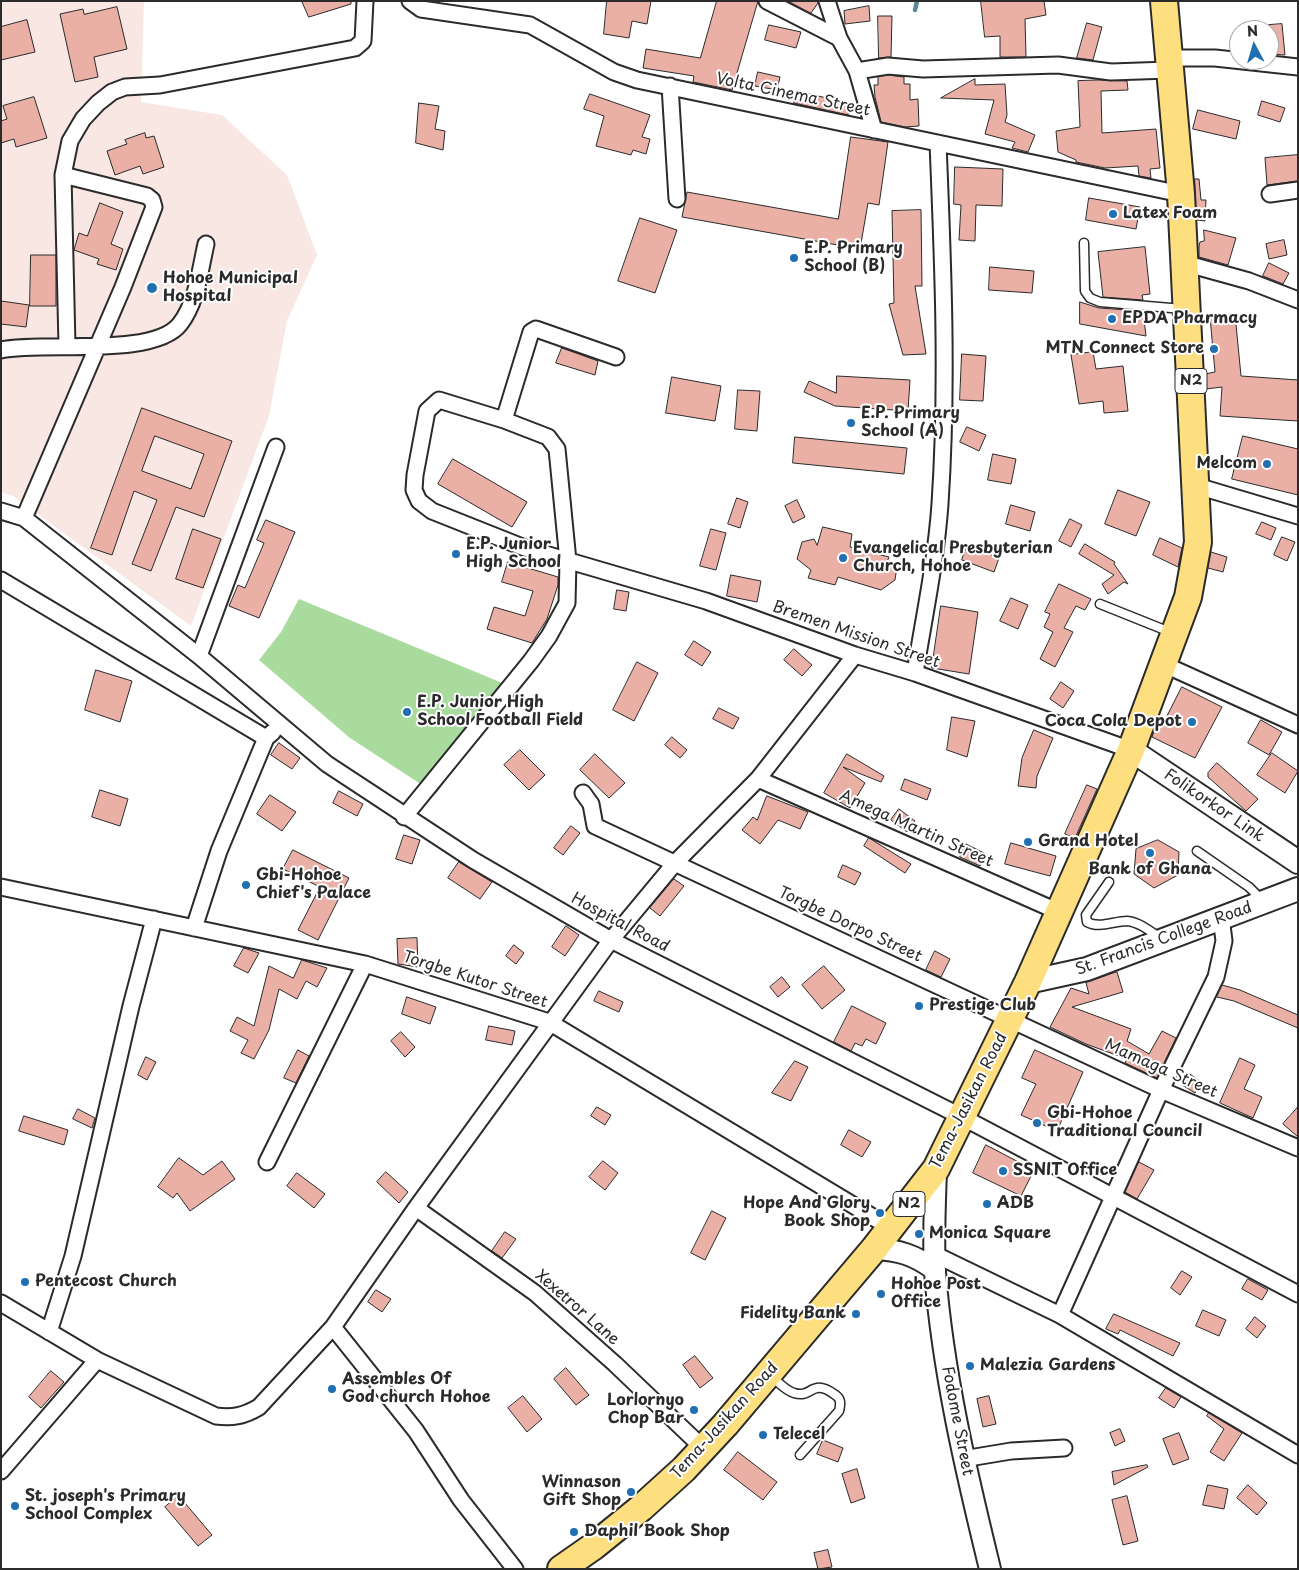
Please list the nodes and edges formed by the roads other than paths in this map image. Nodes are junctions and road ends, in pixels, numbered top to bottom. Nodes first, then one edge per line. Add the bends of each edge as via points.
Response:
1 (365, 1) edge
2 (410, 1) edge
3 (768, 1) edge
4 (827, 1) edge
5 (1164, 1) edge
6 (839, 38) junction
7 (1169, 64) junction
8 (1298, 67) edge
9 (857, 71) junction
10 (670, 86) junction
11 (874, 130) junction
12 (938, 143) junction
13 (63, 175) junction
14 (1298, 190) edge
15 (1181, 194) junction
16 (1270, 194) dead end
17 (677, 199) dead end
18 (1084, 243) dead end
19 (206, 244) dead end
20 (1184, 263) junction
21 (1298, 300) edge
22 (1187, 309) junction
23 (67, 346) junction
24 (98, 347) junction
25 (1, 350) edge
26 (616, 357) dead end
27 (504, 420) junction
28 (276, 447) dead end
29 (1197, 486) junction
30 (1, 511) edge
31 (1298, 516) edge
32 (24, 518) junction
33 (568, 561) junction
34 (1, 580) edge
35 (1100, 604) dead end
36 (1174, 634) junction
37 (855, 655) junction
38 (199, 656) junction
39 (1163, 664) junction
40 (915, 673) junction
41 (282, 725) junction
42 (1298, 725) edge
43 (266, 738) junction
44 (1131, 750) junction
45 (758, 779) junction
46 (583, 793) dead end
47 (404, 817) junction
48 (1197, 851) dead end
49 (1298, 862) edge
50 (675, 863) junction
51 (1109, 882) dead end
52 (1, 887) edge
53 (1298, 889) edge
54 (1263, 902) junction
55 (1059, 912) junction
56 (1221, 917) junction
57 (154, 919) junction
58 (194, 928) junction
59 (611, 940) junction
60 (1162, 940) junction
61 (365, 964) junction
62 (1028, 982) junction
63 (1010, 1018) junction
64 (549, 1022) junction
65 (1161, 1090) junction
66 (962, 1117) junction
67 (1298, 1148) edge
68 (267, 1162) dead end
69 (936, 1169) junction
70 (1112, 1196) junction
71 (416, 1208) junction
72 (891, 1228) junction
73 (874, 1249) junction
74 (935, 1262) junction
75 (1298, 1294) edge
76 (1, 1303) edge
77 (1060, 1315) junction
78 (333, 1327) junction
79 (49, 1332) junction
80 (96, 1360) junction
81 (768, 1374) junction
82 (703, 1448) junction
83 (1064, 1448) dead end
84 (800, 1455) dead end
85 (1298, 1455) edge
86 (963, 1459) junction
87 (1, 1471) edge
88 (515, 1569) edge
89 (561, 1569) edge
90 (990, 1569) edge

1 - 13 street via 363,40 355,48 112,92 83,119 70,141
2 - 10 street, Volta Cinema Street via 421,9 530,25 614,72
3 - 6 street
4 - 6 street
5 - 7 highway, N2
6 - 9 street
7 - 8 street via 1215,58
7 - 9 street via 1111,72 1058,65 923,69 888,66
7 - 15 highway, N2
9 - 11 street
10 - 11 street, Volta Cinema Street
10 - 17 street
11 - 12 street, Volta Cinema Street
12 - 15 street, Volta Cinema Street
12 - 40 street via 945,316 941,486 938,527
13 - 23 street
13 - 24 street via 146,196 152,200 154,208
14 - 16 street
15 - 20 highway, N2
18 - 22 lane via 1085,291 1090,298 1100,302
19 - 24 street via 194,297 181,323 172,332 161,338
20 - 21 street via 1249,281
20 - 22 highway, N2
22 - 29 highway, N2
23 - 24 street
23 - 25 street
24 - 32 street
26 - 27 street via 536,329 531,332
27 - 33 street via 548,438 557,449
27 - 33 street, Bremen Mission Street via 439,400 434,403 428,411 414,490 419,501 432,511 525,548
28 - 38 street
29 - 31 street
29 - 36 highway, N2 via 1195,570
30 - 32 street
32 - 38 street, Hospital Road
33 - 37 street, Bremen Mission Street via 706,601
33 - 47 street via 567,603 549,636
34 - 43 street
35 - 36 lane
36 - 39 highway, N2
37 - 40 street, Bremen Mission Street
37 - 45 street
38 - 41 street, Hospital Road
39 - 42 street
39 - 44 highway, N2
40 - 44 street, Bremen Mission Street
41 - 43 street
41 - 47 street, Hospital Road via 327,764
43 - 58 street via 219,851
44 - 49 main road, Folikorkor Link
44 - 55 highway, Tema-Jasikan Road / N2
45 - 50 street
45 - 55 street, Amega Martin Street
46 - 50 street, Torgbe Dorpo Street via 591,804 594,826
47 - 59 street, Hospital Road
48 - 54 lane via 1249,888
50 - 59 street
50 - 63 street, Torgbe Dorpo Street
51 - 60 lane via 1086,915 1087,922 1093,926 1126,921 1137,923
52 - 57 street, Torgbe Kutor Street
53 - 54 main road, St. Francis College Road
54 - 56 main road, St. Francis College Road
55 - 62 highway, Tema-Jasikan Road / N2
56 - 60 main road, St. Francis College Road
56 - 65 street via 1224,941 1216,977
57 - 58 street, Torgbe Kutor Street
57 - 79 street via 73,1256
58 - 61 street, Torgbe Kutor Street
59 - 64 street
59 - 66 street, Hospital Road
60 - 62 main road, St. Francis College Road via 1087,969
61 - 64 street, Torgbe Kutor Street
61 - 68 street
62 - 63 highway, Tema-Jasikan Road / N2
63 - 65 street, Mamaga Street
63 - 66 highway, Tema-Jasikan Road / N2
64 - 71 street
64 - 72 street, Torgbe Kutor Street
65 - 67 street, Mamaga Street
65 - 70 street
66 - 69 highway, Tema-Jasikan Road / N2
66 - 70 street, Hospital Road
69 - 72 highway, Tema-Jasikan Road / N2
69 - 74 street, Fodome Street
70 - 75 street, Hospital Road
70 - 77 street
71 - 78 street
71 - 82 street, Xexetror Lane via 535,1293
72 - 73 highway, Tema-Jasikan Road / N2
73 - 74 street via 896,1250
73 - 81 highway, Tema-Jasikan Road / N2
74 - 77 street
74 - 86 street, Fodome Street via 943,1347
76 - 79 street
77 - 85 street
78 - 80 street via 258,1408 230,1418 216,1416
78 - 88 street via 416,1431 462,1500
79 - 80 street
80 - 87 street
81 - 82 highway, Tema-Jasikan Road / N2
81 - 84 lane via 793,1393 824,1386 838,1396 841,1403 839,1411
82 - 89 highway, Tema-Jasikan Road / N2 via 641,1508
83 - 86 street via 1011,1451
86 - 90 street, Fodome Street

